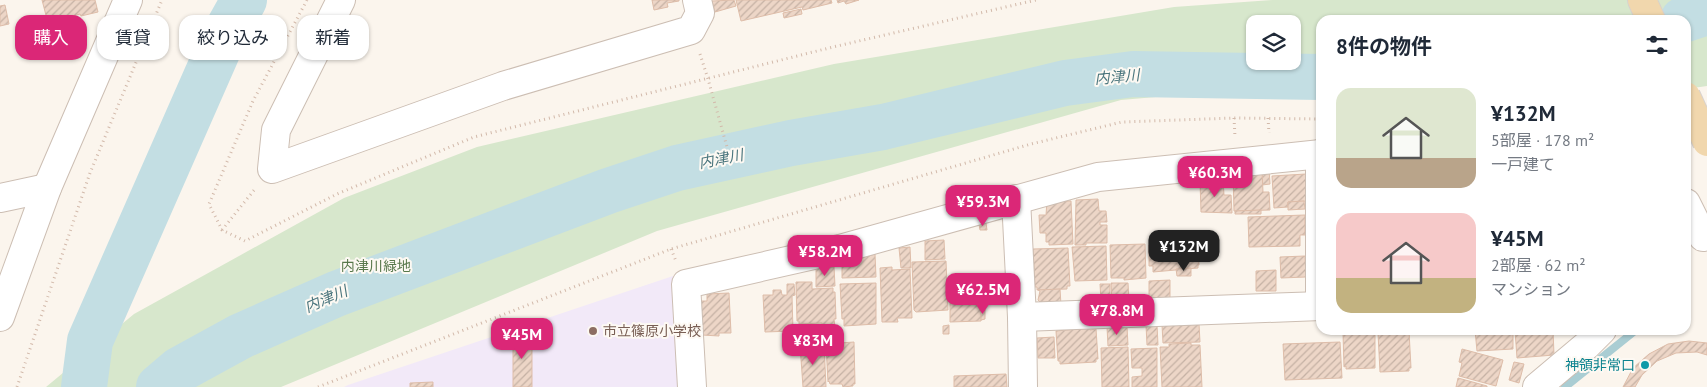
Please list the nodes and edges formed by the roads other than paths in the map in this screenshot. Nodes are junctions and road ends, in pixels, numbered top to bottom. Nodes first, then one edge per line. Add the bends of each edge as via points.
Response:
1 (128, 0) edge
2 (341, 0) edge
3 (697, 0) edge
4 (1642, 0) edge
5 (1649, 15) edge
6 (1691, 107) edge
7 (1707, 142) edge
8 (1316, 154) edge
9 (47, 188) junction
10 (0, 198) edge
11 (1016, 199) junction
12 (1691, 217) edge
13 (1699, 240) edge
14 (1316, 306) edge
15 (0, 317) edge
16 (1022, 317) junction
17 (1588, 335) edge
18 (692, 387) edge
19 (1023, 387) edge
20 (1537, 387) edge

1 - 9 street
2 - 3 street via 276,130 272,169 503,86 691,30 700,13
4 - 5 main road
6 - 7 main road, bridge
8 - 11 street via 1098,177
9 - 10 street
9 - 15 street
11 - 16 street
11 - 18 street via 840,249 686,284
12 - 13 street
14 - 16 street
16 - 19 street
17 - 20 street

